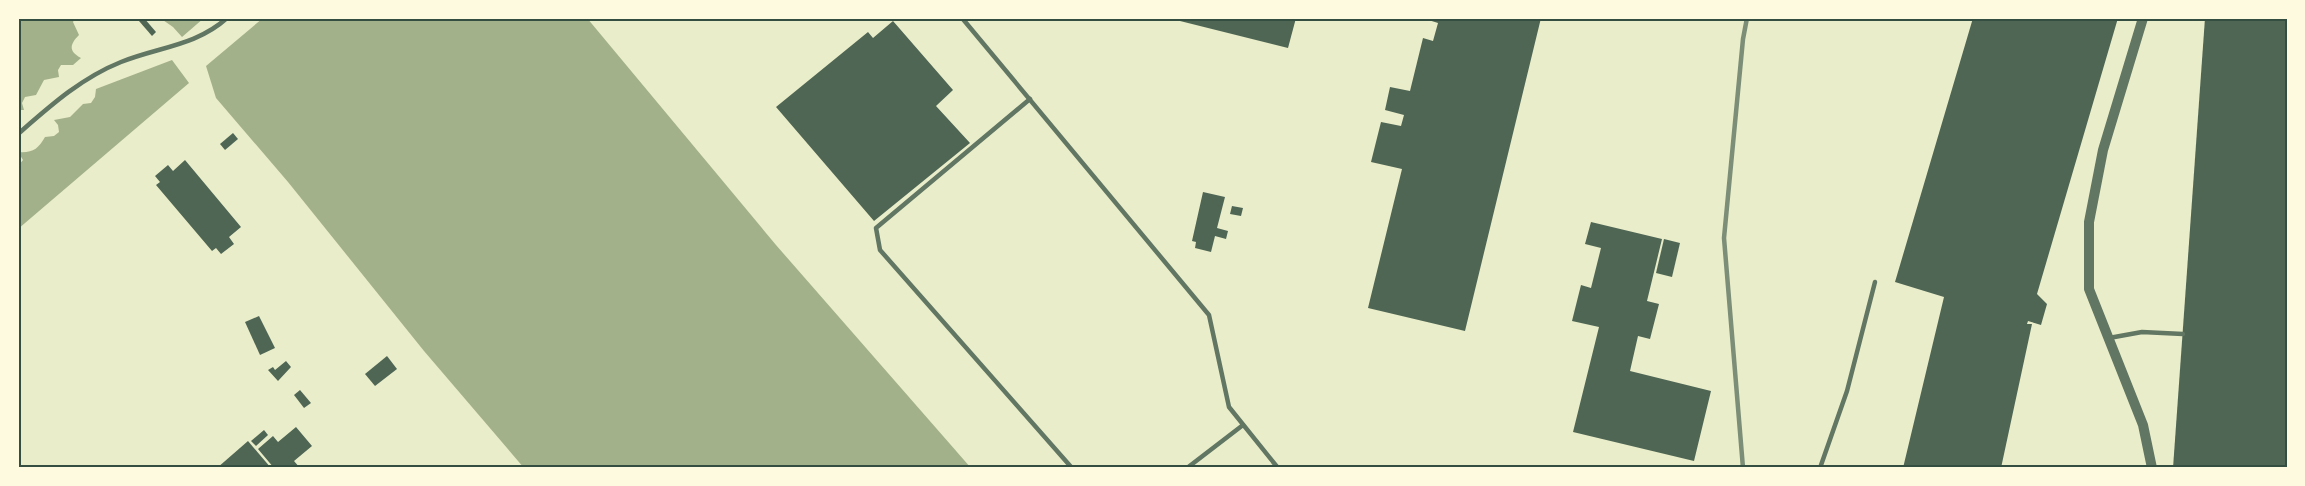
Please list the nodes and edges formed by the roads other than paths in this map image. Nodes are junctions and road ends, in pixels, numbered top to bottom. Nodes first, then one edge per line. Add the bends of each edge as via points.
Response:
1 (227, 18) edge
2 (962, 18) edge
3 (2143, 18) edge
4 (1030, 99) junction
5 (18, 134) edge
6 (1875, 282) dead end
7 (2183, 334) dead end
8 (2109, 338) junction
9 (1243, 424) junction
10 (1072, 468) edge
11 (1187, 468) edge
12 (1278, 468) edge
13 (1820, 468) edge
14 (2152, 468) edge

1 - 5 lane via 212,31 87,77
2 - 4 lane
3 - 8 street via 2103,150 2089,222 2089,289
4 - 9 lane via 1209,315 1228,407
4 - 10 lane via 876,228 880,250
6 - 13 lane via 1847,391
7 - 8 lane via 2142,332
8 - 14 street via 2144,425
9 - 11 lane
9 - 12 lane

